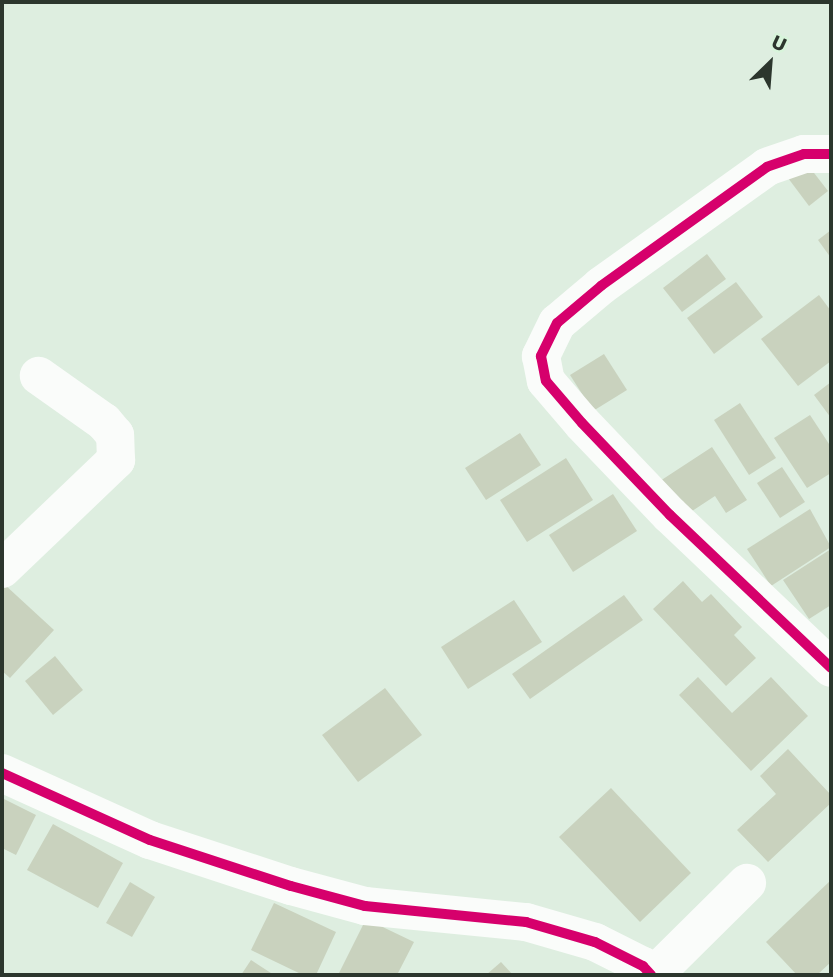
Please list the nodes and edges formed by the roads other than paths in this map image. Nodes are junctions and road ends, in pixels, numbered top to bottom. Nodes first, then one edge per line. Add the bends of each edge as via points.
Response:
1 (831, 154) edge
2 (38, 376) dead end
3 (2, 569) edge
4 (831, 668) edge
5 (2, 773) edge
6 (747, 883) dead end
7 (653, 975) edge

1 - 4 street via 804,154 767,167 601,286 557,323 541,356 547,381 582,424
2 - 3 street via 104,422 115,435 116,460
5 - 7 street via 150,840 291,886 365,905 526,922 595,942
6 - 7 street

